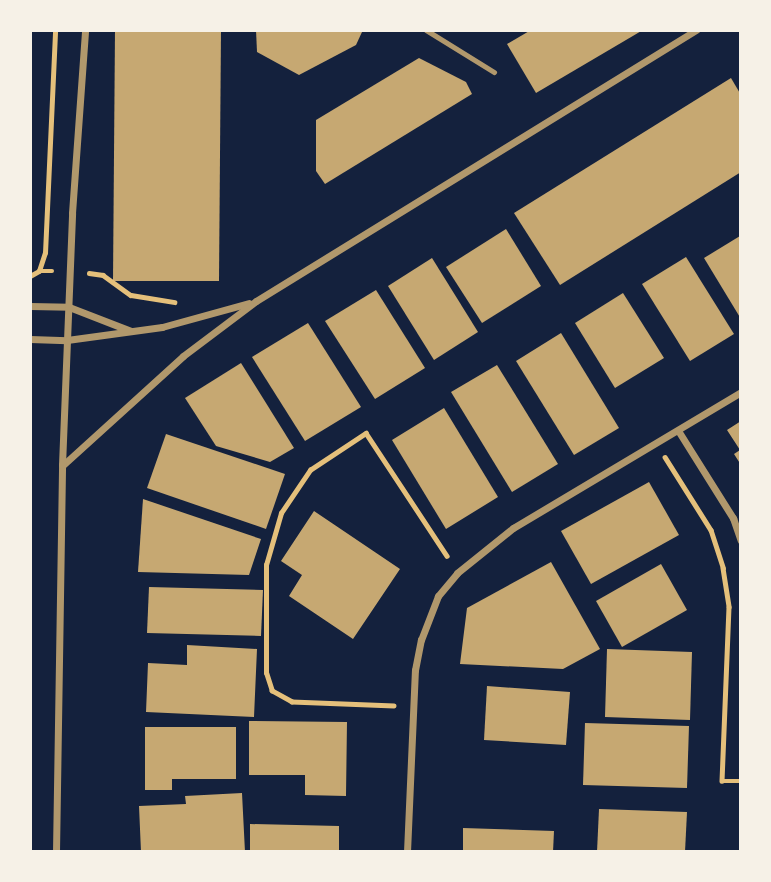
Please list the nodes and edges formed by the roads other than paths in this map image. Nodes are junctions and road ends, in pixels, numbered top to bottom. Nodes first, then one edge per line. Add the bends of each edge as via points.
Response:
1 (85, 30) edge
2 (426, 30) edge
3 (696, 30) edge
4 (687, 32) edge
5 (494, 72) dead end
6 (256, 301) junction
7 (30, 306) edge
8 (69, 307) junction
9 (132, 331) junction
10 (30, 339) edge
11 (67, 340) junction
12 (741, 392) edge
13 (680, 432) junction
14 (62, 465) junction
15 (741, 541) edge
16 (56, 852) edge
17 (407, 852) edge

1 - 8 street
2 - 5 lane
3 - 4 street
4 - 6 street
6 - 9 street via 201,318
6 - 14 street via 174,363
7 - 8 street
8 - 9 street
8 - 11 street
9 - 11 street
10 - 11 street
11 - 14 street
12 - 13 street
13 - 15 street via 733,518
13 - 17 street via 513,528 457,572 438,596 421,639 412,706
14 - 16 street

